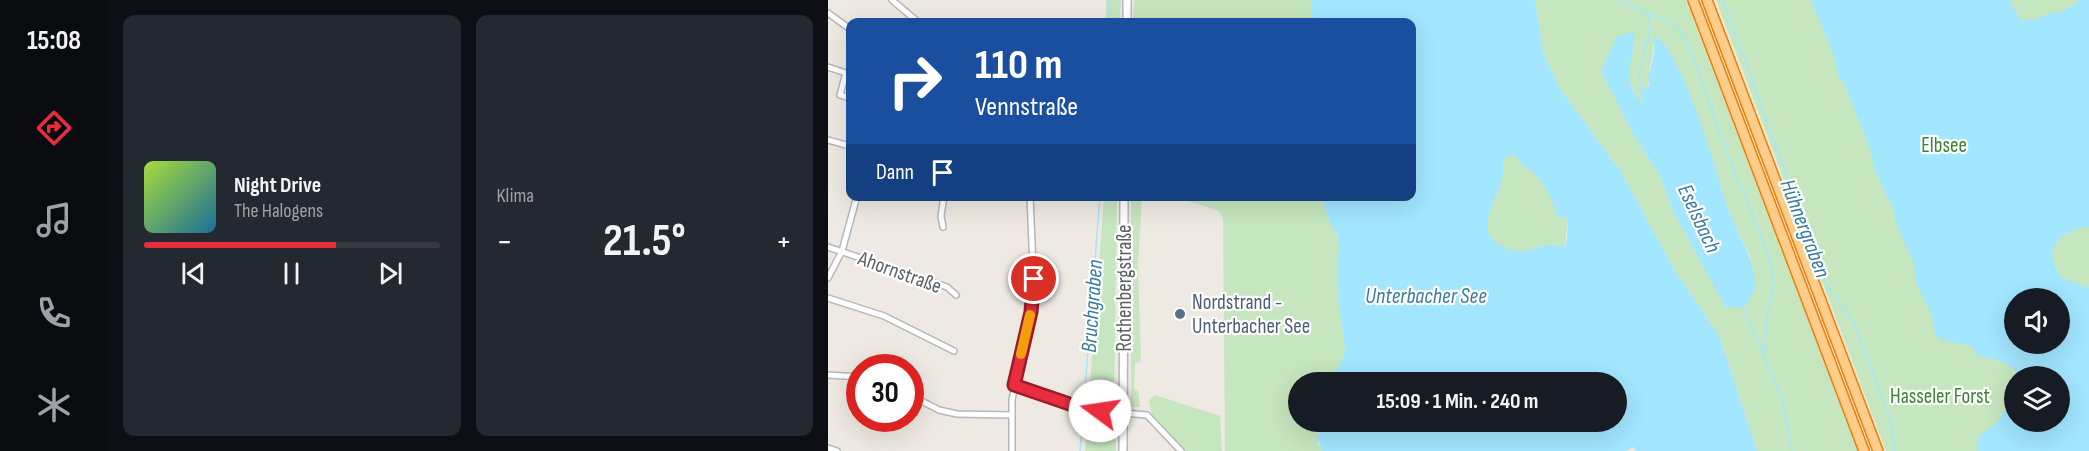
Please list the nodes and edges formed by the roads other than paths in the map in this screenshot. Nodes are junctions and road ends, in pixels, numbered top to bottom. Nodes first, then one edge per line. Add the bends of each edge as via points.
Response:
1 (892, 0) edge
2 (1127, 0) edge
3 (1693, 0) edge
4 (1707, 0) edge
5 (828, 13) edge
6 (913, 18) edge
7 (1127, 18) edge
8 (846, 26) edge
9 (828, 67) edge
10 (846, 73) edge
11 (846, 73) edge
12 (846, 97) edge
13 (828, 140) edge
14 (846, 145) edge
15 (856, 201) edge
16 (943, 201) edge
17 (1030, 201) edge
18 (1125, 201) edge
19 (943, 227) dead end
20 (828, 247) edge
21 (842, 251) junction
22 (828, 278) edge
23 (956, 295) dead end
24 (828, 298) edge
25 (954, 351) dead end
26 (828, 375) edge
27 (846, 376) edge
28 (1014, 385) junction
29 (924, 402) edge
30 (1123, 413) junction
31 (1011, 415) junction
32 (828, 448) edge
33 (837, 451) edge
34 (1012, 451) edge
35 (1123, 451) edge
36 (1181, 451) edge
37 (1864, 451) edge
38 (1878, 451) edge

1 - 6 street
2 - 7 main road
3 - 37 highway
4 - 38 highway
5 - 8 street
9 - 11 street
10 - 12 street via 840,95
13 - 14 street
15 - 21 street
16 - 19 street
17 - 28 street via 1034,292
18 - 30 main road, Rothenbergstraße
20 - 21 street, Ahornstraße
21 - 22 street
21 - 23 street, Ahornstraße via 947,287
24 - 25 street via 884,316
26 - 27 street
28 - 30 street via 1087,410
28 - 31 street
29 - 31 street via 957,414
30 - 35 main road, Rothenbergstraße
30 - 36 street via 1148,416
31 - 34 street
32 - 33 street

